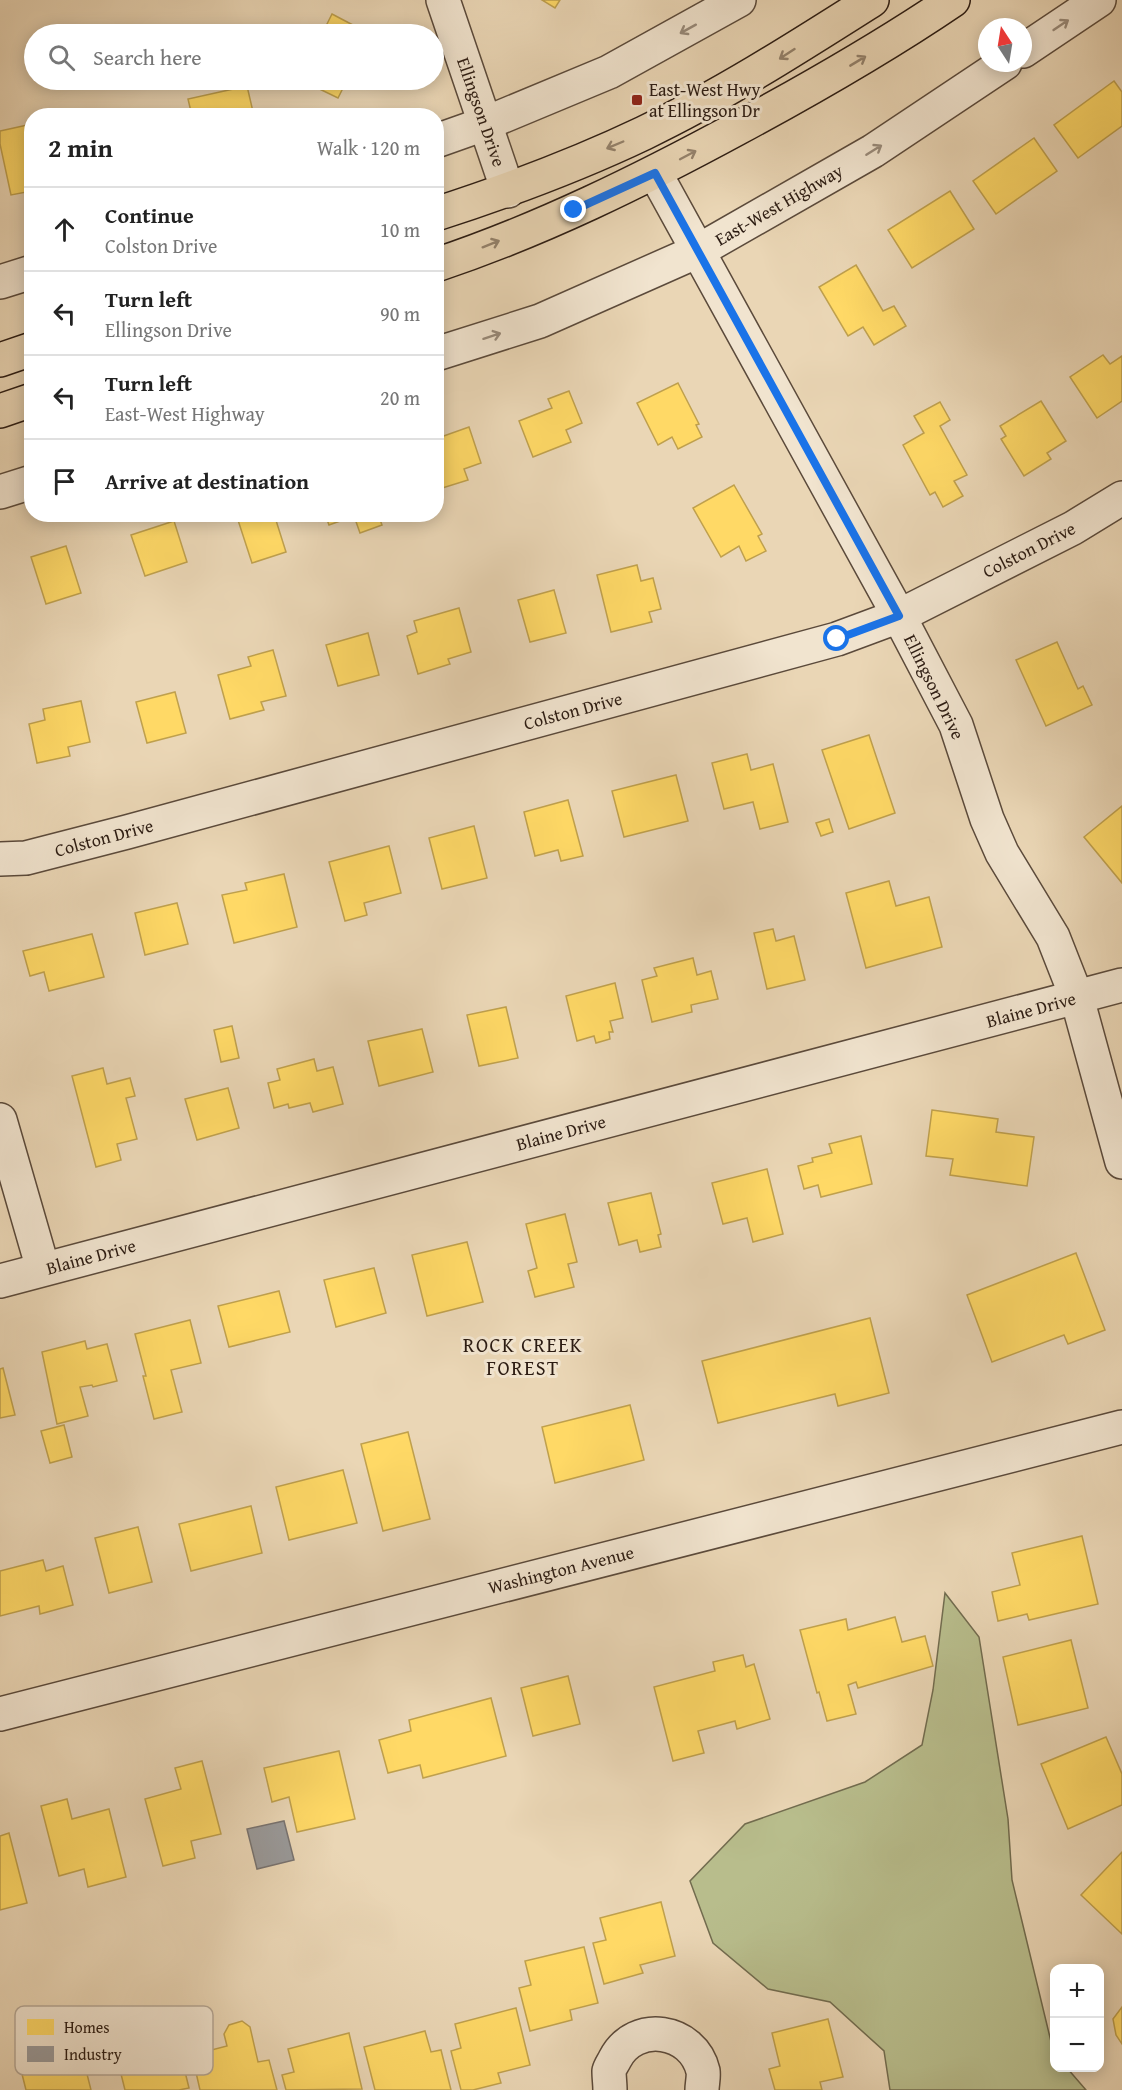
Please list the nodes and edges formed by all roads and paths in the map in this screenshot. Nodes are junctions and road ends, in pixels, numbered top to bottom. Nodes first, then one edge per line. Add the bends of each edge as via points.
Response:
1 (443, 0) edge
2 (739, 0) edge
3 (872, 0) edge
4 (953, 0) edge
5 (1099, 0) edge
6 (1032, 45) edge
7 (992, 72) edge
8 (484, 124) junction
9 (444, 138) edge
10 (655, 173) junction
11 (508, 190) junction
12 (444, 211) edge
13 (698, 251) junction
14 (444, 262) edge
15 (24, 274) edge
16 (0, 282) edge
17 (444, 351) edge
18 (24, 352) edge
19 (0, 360) edge
20 (24, 403) edge
21 (0, 411) edge
22 (24, 484) edge
23 (0, 492) edge
24 (1122, 498) edge
25 (899, 616) junction
26 (0, 860) edge
27 (1122, 985) edge
28 (1077, 998) junction
29 (0, 1119) edge
30 (1122, 1162) edge
31 (43, 1269) junction
32 (0, 1281) edge
33 (1122, 1427) edge
34 (0, 1714) edge
35 (610, 2090) edge
36 (702, 2090) edge

1 - 8 street, Ellingson Drive
2 -> 8 street via 609,72
3 -> 11 main road via 775,62 644,132
10 -> 4 main road via 819,84
6 -> 5 street
13 -> 7 street, East-West Highway via 873,151
8 - 9 street
8 - 11 street, Ellingson Drive
10 - 13 street, Ellingson Drive
14 -> 10 main road
11 - 12 main road
17 -> 13 street, East-West Highway via 540,321
13 - 25 street, Ellingson Drive
15 - 16 street
18 - 19 main road
20 - 21 main road
22 - 23 street
24 - 25 street, Colston Drive via 1073,528
25 - 26 street, Colston Drive via 837,639 127,832 26,858
25 - 28 street, Ellingson Drive via 956,725 1002,853 1053,937
27 - 28 street, Blaine Drive
28 - 30 street, Ellingson Drive
28 - 31 street, Blaine Drive
29 - 31 street
31 - 32 street, Blaine Drive
33 - 34 street, Washington Avenue
35 - 36 street via 609,2070 620,2049 638,2036 660,2033 681,2040 696,2054 703,2073

